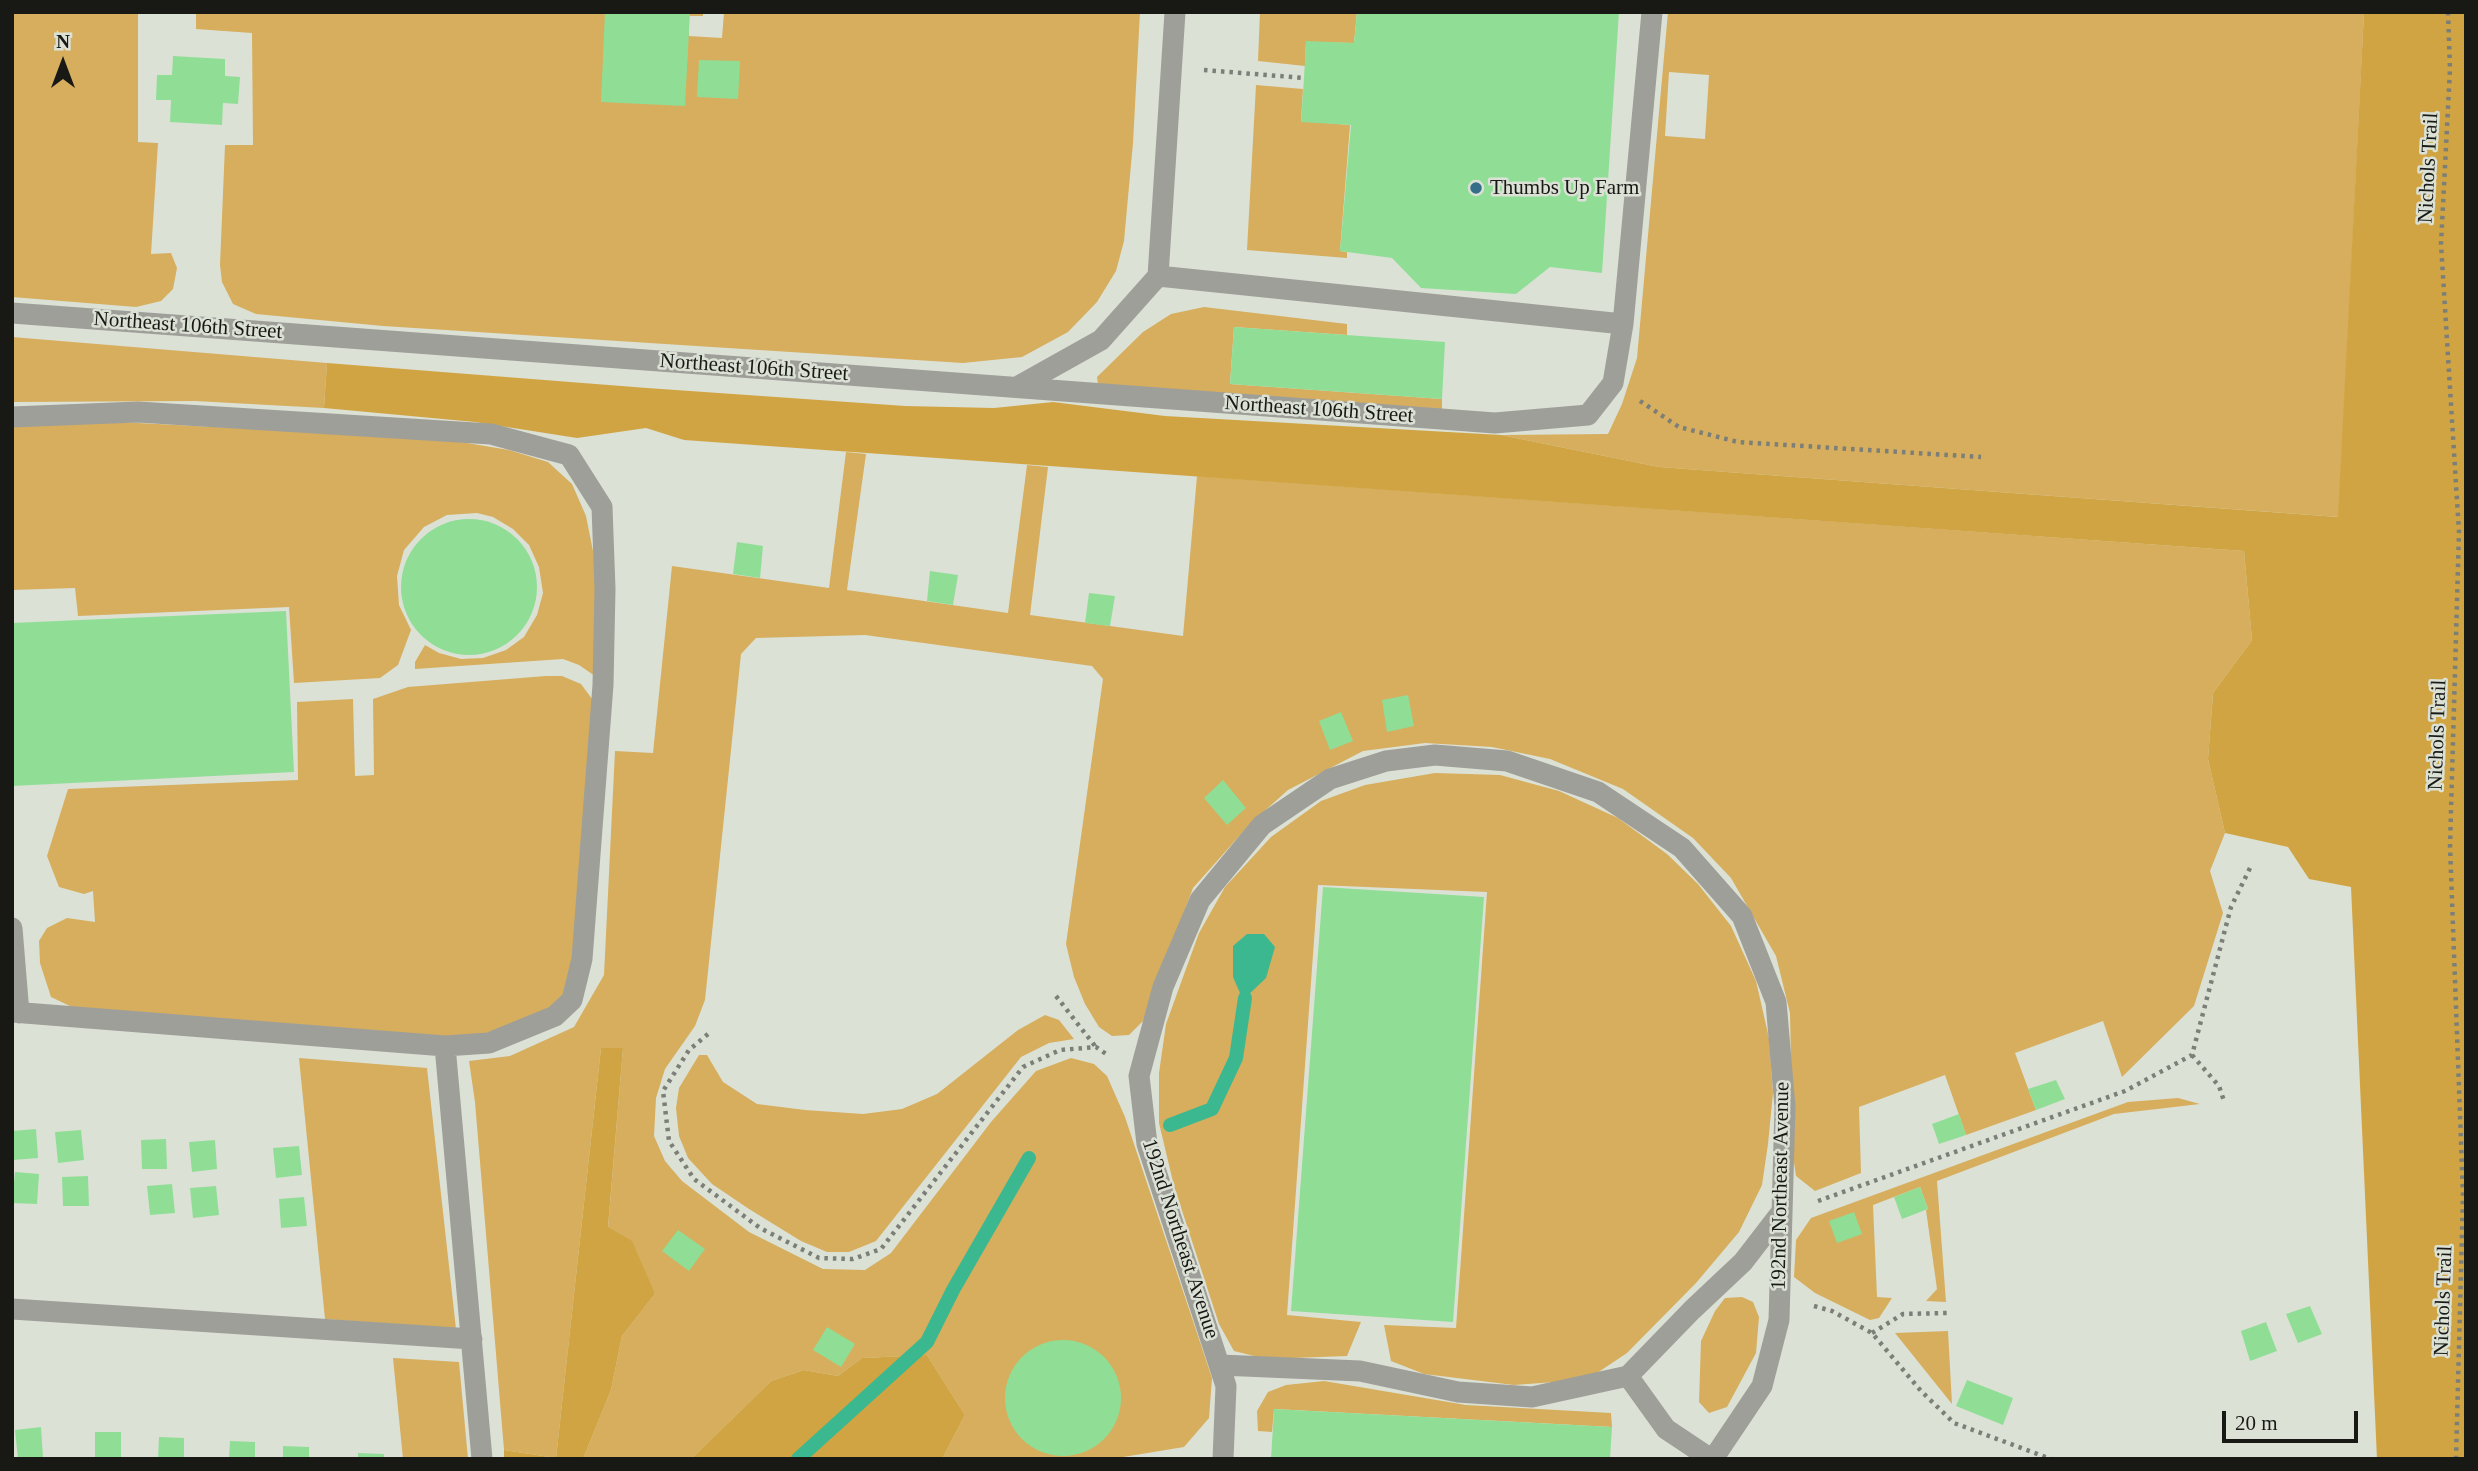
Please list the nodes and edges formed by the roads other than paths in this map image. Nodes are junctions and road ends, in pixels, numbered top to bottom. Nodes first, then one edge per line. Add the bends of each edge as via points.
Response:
1 (1175, 12) edge
2 (1652, 12) edge
3 (1158, 276) junction
4 (12, 313) edge
5 (1623, 324) junction
6 (1017, 387) junction
7 (12, 417) edge
8 (12, 928) edge
9 (16, 1013) edge
10 (445, 1045) junction
11 (1780, 1214) junction
12 (12, 1309) edge
13 (472, 1339) junction
14 (1221, 1365) junction
15 (1628, 1376) junction
16 (482, 1459) edge
17 (1223, 1459) edge
18 (1712, 1459) edge

1 - 3 street
2 - 5 street
3 - 5 street
3 - 6 street via 1101,340
4 - 6 street, Northeast 106th Street
5 - 6 street, Northeast 106th Street via 1613,383 1588,415 1495,423
7 - 10 street via 138,412 491,434 569,455 602,507 605,589 603,685 582,959 572,1000 555,1016 489,1043
8 - 9 street
9 - 10 street
10 - 13 street
11 - 14 street, 192nd Northeast Avenue via 1785,1107 1776,1002 1742,916 1682,848 1598,792 1507,761 1435,755 1386,761 1330,779 1262,825 1200,900 1163,987 1139,1076 1147,1144
11 - 15 street via 1743,1262
11 - 18 street, 192nd Northeast Avenue via 1779,1320 1762,1386
12 - 13 street
13 - 16 street
14 - 15 street via 1360,1371 1458,1392 1532,1397
14 - 17 street, 192nd Northeast Avenue via 1226,1386
15 - 18 street via 1666,1429

